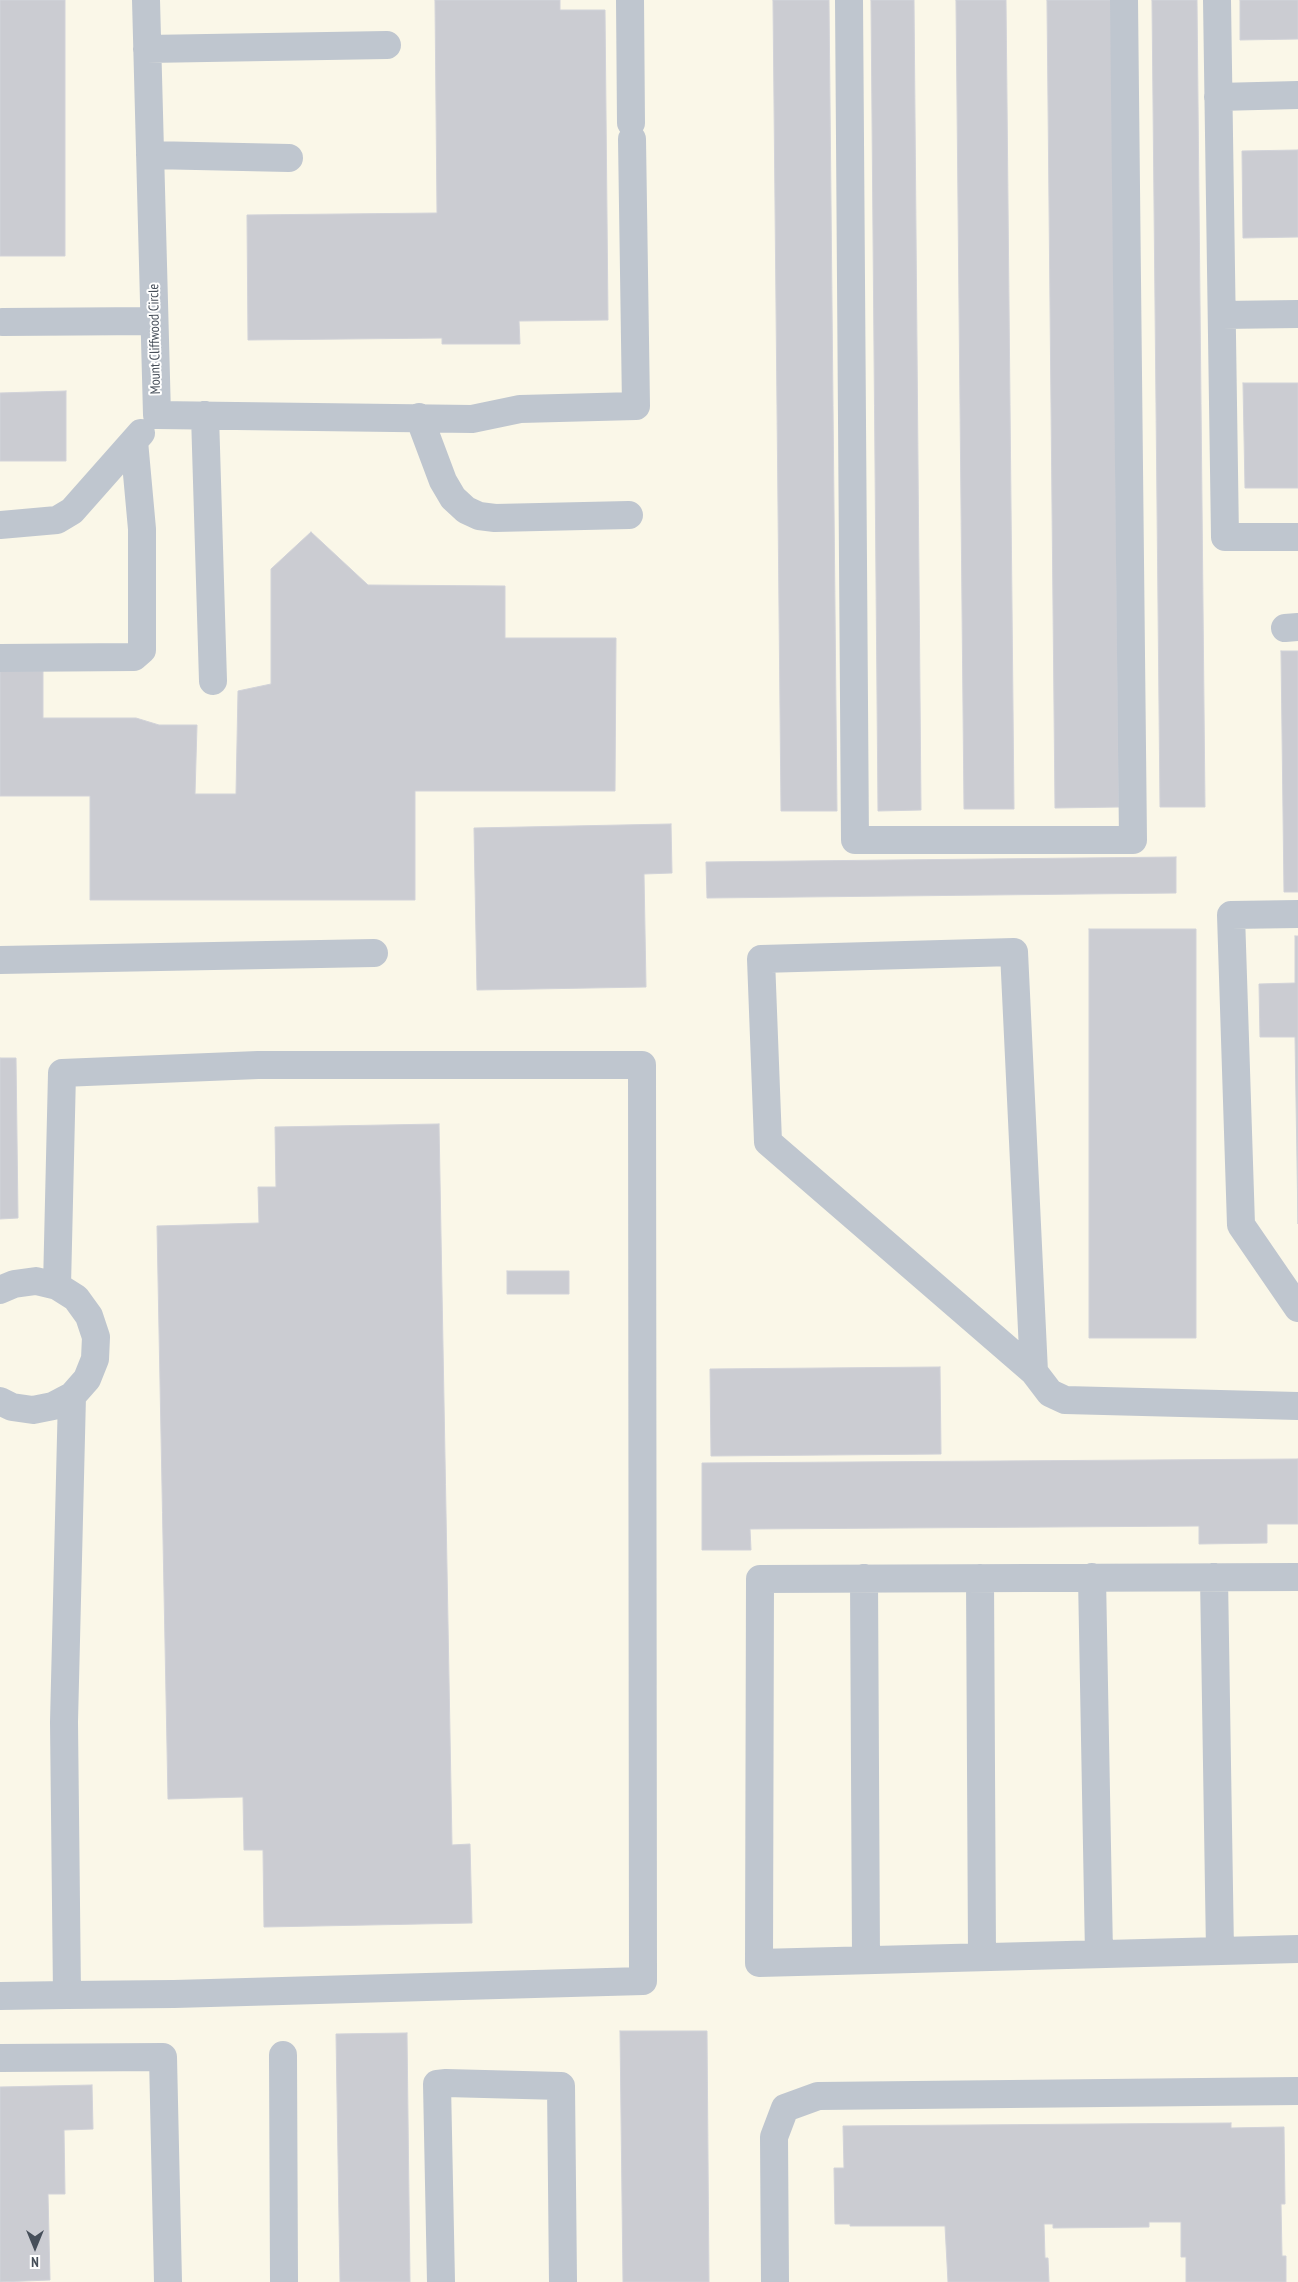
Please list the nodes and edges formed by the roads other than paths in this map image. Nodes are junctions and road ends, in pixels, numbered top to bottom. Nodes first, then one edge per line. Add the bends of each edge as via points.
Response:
1 (146, 0) edge
2 (630, 0) edge
3 (849, 0) edge
4 (1124, 0) edge
5 (1217, 0) edge
6 (387, 45) dead end
7 (147, 49) junction
8 (1298, 95) edge
9 (1218, 97) junction
10 (150, 155) junction
11 (288, 158) dead end
12 (1298, 314) edge
13 (1222, 315) junction
14 (154, 320) junction
15 (2, 322) dead end
16 (157, 415) junction
17 (205, 415) junction
18 (419, 417) junction
19 (134, 441) junction
20 (629, 515) dead end
21 (0, 525) edge
22 (1298, 537) edge
23 (0, 658) edge
24 (213, 681) dead end
25 (1298, 914) edge
26 (374, 953) dead end
27 (0, 960) edge
28 (57, 1286) junction
29 (0, 1290) edge
30 (1298, 1308) edge
31 (1034, 1372) junction
32 (72, 1396) junction
33 (4, 1405) edge
34 (1298, 1406) edge
35 (1092, 1577) junction
36 (1214, 1577) junction
37 (1298, 1577) edge
38 (864, 1578) junction
39 (980, 1578) junction
40 (1298, 1949) edge
41 (1220, 1951) junction
42 (1099, 1954) junction
43 (982, 1957) junction
44 (866, 1960) junction
45 (68, 1995) junction
46 (0, 1996) edge
47 (283, 2055) dead end
48 (0, 2058) edge
49 (1298, 2091) edge
50 (168, 2282) edge
51 (284, 2282) edge
52 (441, 2282) edge
53 (563, 2282) edge
54 (775, 2282) edge

1 - 7 street, Mount Cliffwood Circle
2 - 18 street, Mount Cliffwood Circle via 636,406 520,409 472,418
3 - 4 street via 855,840 1133,840
5 - 9 street
6 - 7 street
7 - 10 street, Mount Cliffwood Circle
8 - 9 street
9 - 13 street
10 - 11 street
10 - 14 street, Mount Cliffwood Circle
12 - 13 street
13 - 22 street via 1225,537
14 - 15 street
14 - 16 street, Mount Cliffwood Circle
16 - 17 street, Mount Cliffwood Circle
16 - 19 street
17 - 18 street, Mount Cliffwood Circle
17 - 24 street
18 - 20 street via 443,481 453,498 466,510 495,518
19 - 21 street via 72,511 58,520
19 - 23 street via 142,529 142,650 134,657
25 - 30 street via 1231,915 1240,1225
26 - 27 street
28 - 29 street via 36,1281
28 - 32 street via 76,1298 89,1316 96,1336 95,1358 90,1372
28 - 45 street via 62,1073 258,1065 642,1065 643,1981
31 - 31 street via 1014,952 761,959 768,1142
31 - 34 street via 1050,1393 1065,1400
32 - 33 street via 53,1406 33,1410
32 - 45 street via 64,1722
35 - 36 street
35 - 39 street
35 - 42 street
36 - 37 street
36 - 41 street
38 - 39 street
38 - 44 street
38 - 44 street via 760,1579 759,1963
39 - 43 street
40 - 41 street
41 - 42 street
42 - 43 street
43 - 44 street
45 - 46 street
47 - 51 street
48 - 50 street via 163,2057
49 - 54 street via 818,2096 785,2108 774,2137
52 - 53 street via 437,2084 446,2083 561,2086

